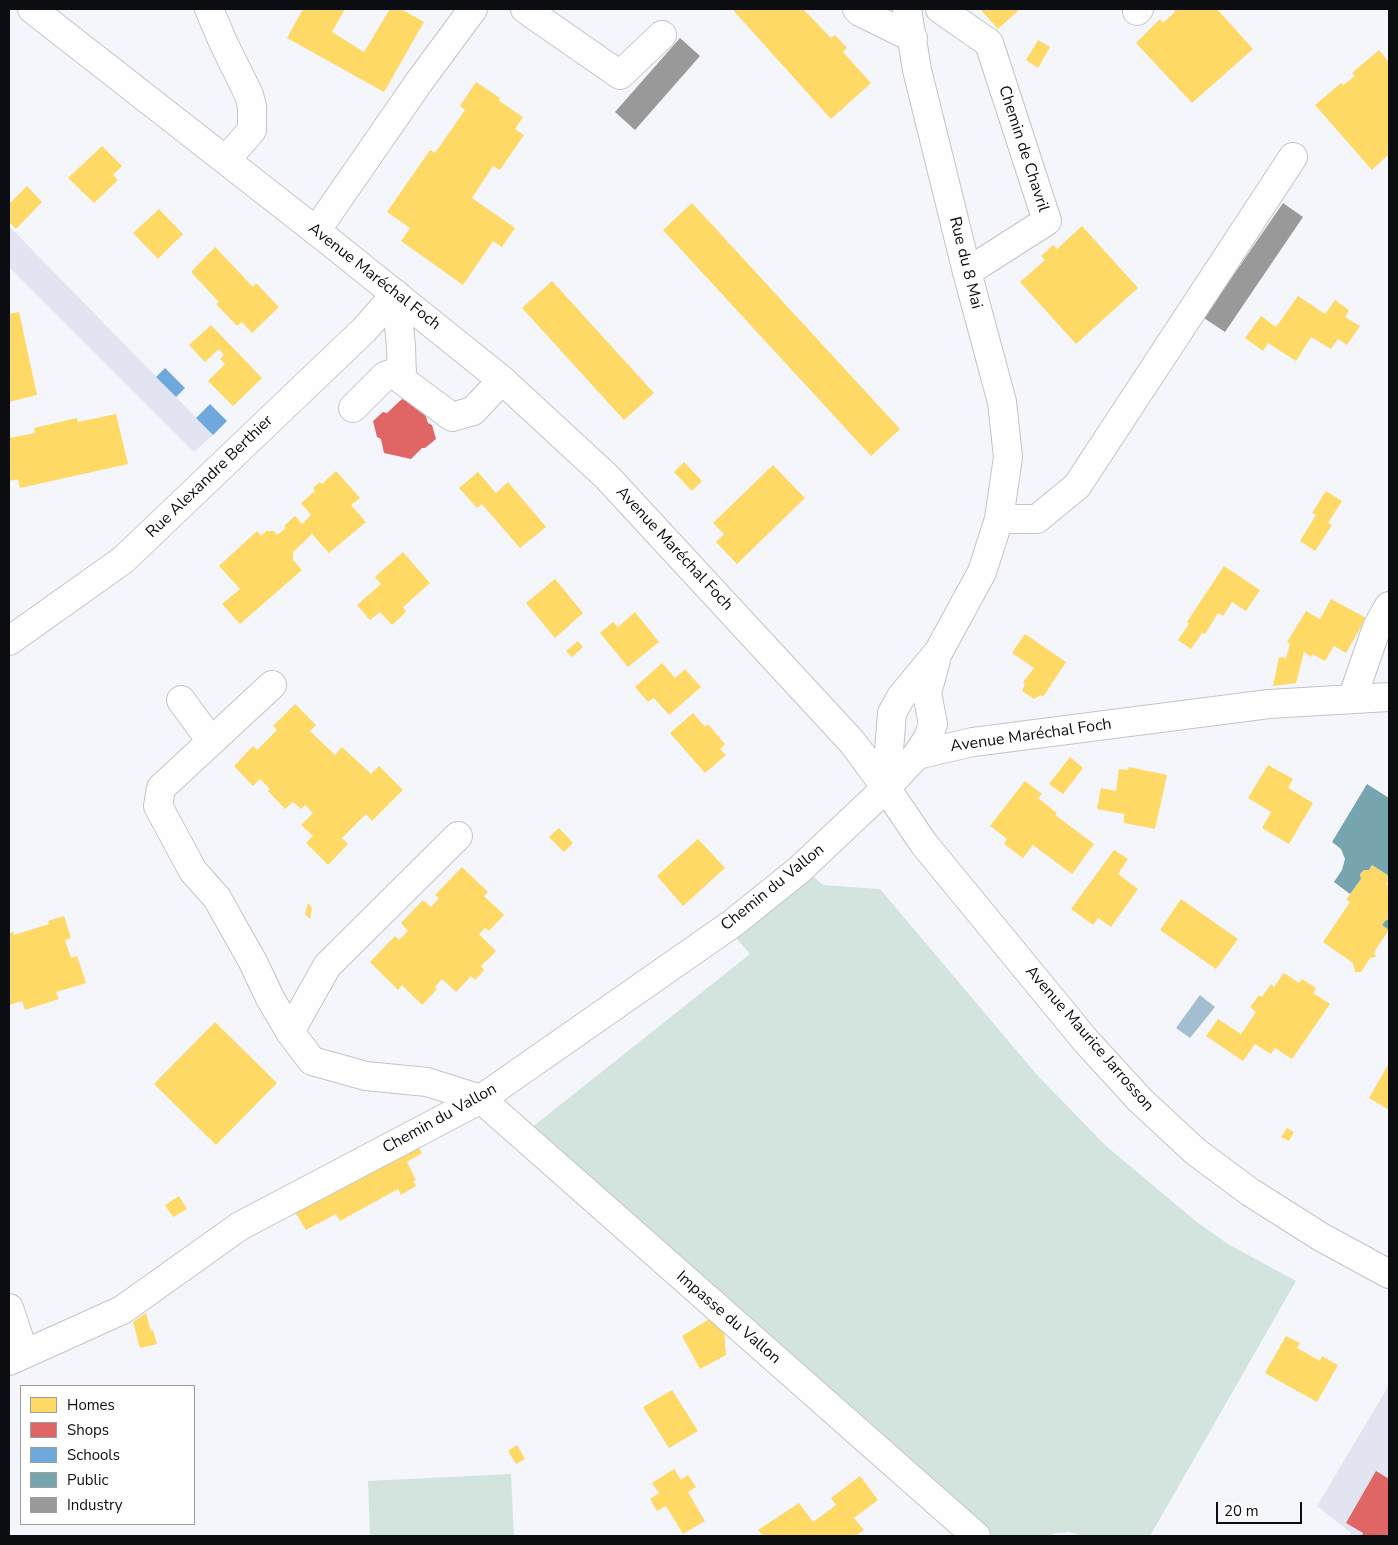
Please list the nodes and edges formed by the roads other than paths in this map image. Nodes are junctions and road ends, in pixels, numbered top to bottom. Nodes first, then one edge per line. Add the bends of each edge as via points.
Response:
1 (32, 9) edge
2 (209, 9) edge
3 (473, 9) edge
4 (525, 9) edge
5 (858, 9) edge
6 (907, 9) edge
7 (940, 9) edge
8 (662, 35) dead end
9 (913, 38) junction
10 (1293, 157) dead end
11 (226, 160) junction
12 (316, 230) junction
13 (967, 272) junction
14 (396, 294) junction
15 (402, 370) junction
16 (502, 380) junction
17 (353, 408) dead end
18 (999, 519) junction
19 (1389, 606) edge
20 (9, 641) edge
21 (939, 651) junction
22 (272, 685) dead end
23 (1389, 697) edge
24 (1352, 699) junction
25 (181, 700) dead end
26 (211, 741) junction
27 (917, 756) junction
28 (886, 788) junction
29 (458, 836) dead end
30 (290, 1032) junction
31 (481, 1099) junction
32 (1389, 1274) edge
33 (9, 1308) edge
34 (16, 1357) edge
35 (976, 1536) edge

1 - 11 street, Avenue Maréchal Foch
2 - 11 street via 252,107 252,130
3 - 12 street
4 - 8 street via 620,75
5 - 9 street
6 - 9 street, Rue du 8 Mai
7 - 13 street, Chemin de Chavril via 989,43 1047,221
9 - 13 street, Rue du 8 Mai via 917,70
10 - 18 street via 1077,486 1038,519
11 - 12 street, Avenue Maréchal Foch
12 - 14 street, Avenue Maréchal Foch
13 - 18 street, Rue du 8 Mai via 1002,402 1008,457
14 - 15 street
14 - 16 street, Avenue Maréchal Foch
14 - 20 street, Rue Alexandre Berthier via 364,330 123,560
15 - 16 street via 402,380 452,417 473,411
15 - 17 street via 385,376
16 - 28 street, Avenue Maréchal Foch via 607,477 854,743
18 - 21 street, Rue du 8 Mai via 982,572
19 - 24 street via 1377,627
21 - 27 street, Rue du 8 Mai via 927,693 933,724
21 - 28 street, Rue du 8 Mai via 892,713
22 - 26 street
23 - 24 street, Avenue Maréchal Foch
24 - 27 street, Avenue Maréchal Foch via 1269,704 983,741
25 - 26 street
26 - 30 street via 162,788 158,806 193,871 217,898
27 - 28 street
28 - 31 street, Chemin du Vallon via 799,870 733,923
28 - 32 street, Avenue Maurice Jarrosson via 924,844 1086,1041 1140,1100 1196,1152 1250,1192 1321,1237
29 - 30 street via 327,966
30 - 31 street via 312,1061 366,1076 427,1082
31 - 34 street, Chemin du Vallon via 240,1226 122,1310
31 - 35 street, Impasse du Vallon
33 - 34 street

